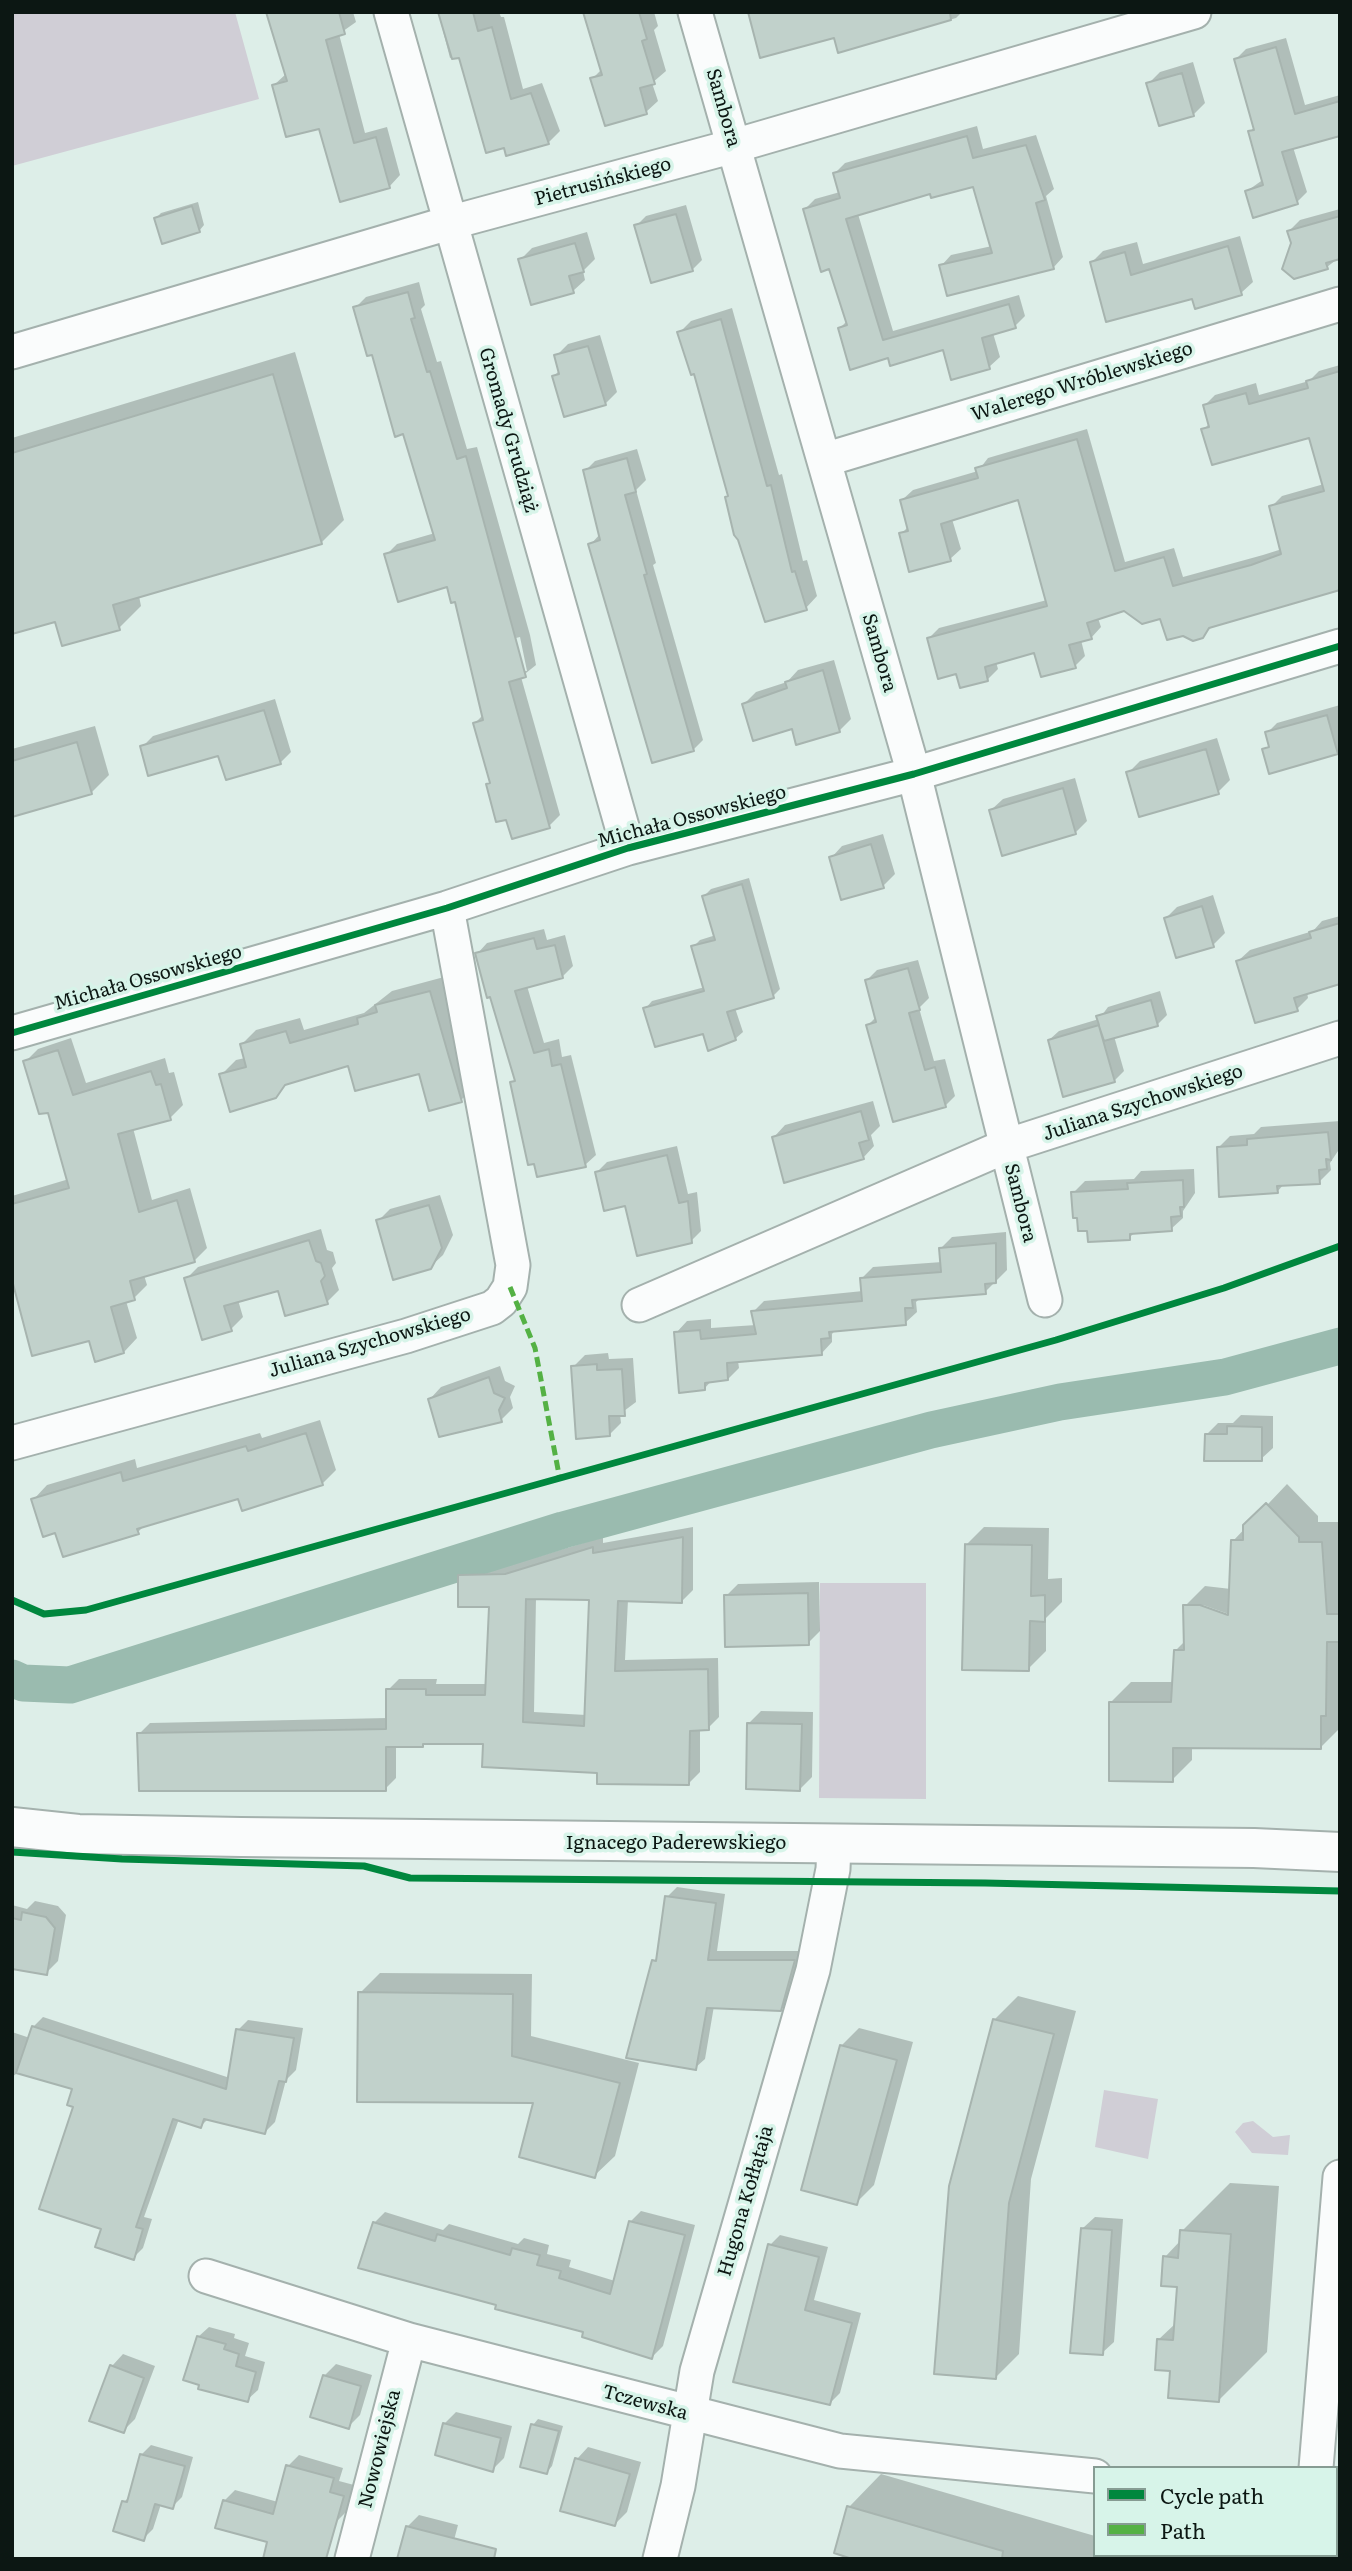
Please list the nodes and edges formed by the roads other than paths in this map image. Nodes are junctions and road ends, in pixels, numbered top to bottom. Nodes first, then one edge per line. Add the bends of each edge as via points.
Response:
1 (391, 12) edge
2 (695, 12) edge
3 (1194, 12) edge
4 (734, 146) junction
5 (449, 223) junction
6 (1340, 304) edge
7 (12, 352) edge
8 (824, 460) junction
9 (1340, 646) edge
10 (914, 774) junction
11 (628, 848) junction
12 (447, 908) junction
13 (12, 1033) edge
14 (1340, 1038) edge
15 (1006, 1146) junction
16 (1045, 1300) dead end
17 (639, 1305) dead end
18 (12, 1443) edge
19 (12, 1827) edge
20 (834, 1844) junction
21 (1340, 1852) edge
22 (1340, 2177) edge
23 (206, 2276) dead end
24 (409, 2340) junction
25 (691, 2415) junction
26 (1316, 2466) edge
27 (1093, 2476) edge
28 (352, 2559) edge
29 (660, 2559) edge

1 - 5 street, Gromady Grudziąż
2 - 4 street, Sambora
3 - 4 street, Pietrusińskiego
4 - 5 street, Pietrusińskiego
4 - 8 street, Sambora
5 - 7 street, Pietrusińskiego
5 - 11 street, Gromady Grudziąż
6 - 8 street, Walerego Wróblewskiego
8 - 10 street, Sambora
9 - 10 street, Michała Ossowskiego
10 - 11 street, Michała Ossowskiego
10 - 15 street, Sambora
11 - 12 street, Michała Ossowskiego
12 - 13 street, Michała Ossowskiego
12 - 18 street, Juliana Szychowskiego via 513,1265 510,1287 501,1301 406,1336
14 - 15 street, Juliana Szychowskiego
15 - 16 street, Sambora
15 - 17 street, Juliana Szychowskiego
19 - 20 main road, Ignacego Paderewskiego via 78,1834 241,1838
20 - 21 main road, Ignacego Paderewskiego
20 - 25 street, Hugona Kołłątaja via 813,1970 697,2371
22 - 26 street
23 - 24 street, Tczewska
24 - 25 street, Tczewska
24 - 28 street, Nowowiejska
25 - 27 street, Tczewska via 840,2451
25 - 29 street, Hugona Kołłątaja

